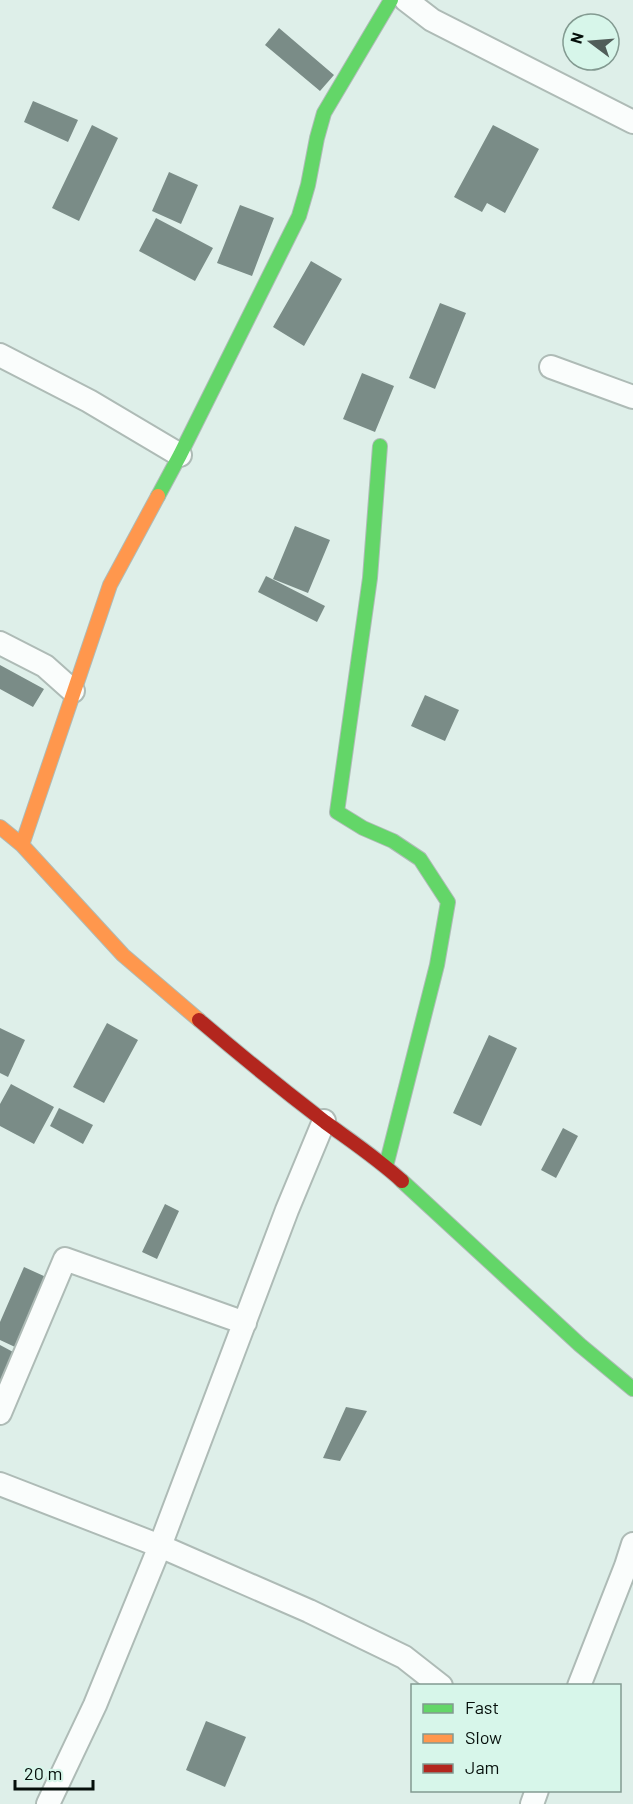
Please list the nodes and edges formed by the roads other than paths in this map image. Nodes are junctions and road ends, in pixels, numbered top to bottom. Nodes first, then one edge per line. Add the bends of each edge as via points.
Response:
1 (391, 0) edge
2 (406, 0) edge
3 (633, 122) edge
4 (0, 355) edge
5 (551, 367) dead end
6 (633, 397) edge
7 (380, 446) dead end
8 (180, 455) junction
9 (0, 643) edge
10 (73, 691) junction
11 (0, 827) edge
12 (22, 845) junction
13 (324, 1121) junction
14 (386, 1166) junction
15 (245, 1323) junction
16 (633, 1389) edge
17 (0, 1413) edge
18 (0, 1484) edge
19 (633, 1544) edge
20 (160, 1546) junction
21 (439, 1684) edge
22 (580, 1684) edge
23 (48, 1804) edge

1 - 8 street via 324,113 299,216
2 - 3 street via 432,20
4 - 8 street via 89,401
5 - 6 street
7 - 14 street via 370,578 337,812 420,859 448,902 437,965
8 - 10 street via 110,585
9 - 10 street via 45,666
10 - 12 street
11 - 12 street
12 - 13 street via 123,955
13 - 14 street
13 - 15 street
14 - 16 street
15 - 17 street via 65,1259
15 - 20 street
18 - 20 street
19 - 22 street
20 - 21 street via 405,1657
20 - 23 street via 95,1705

